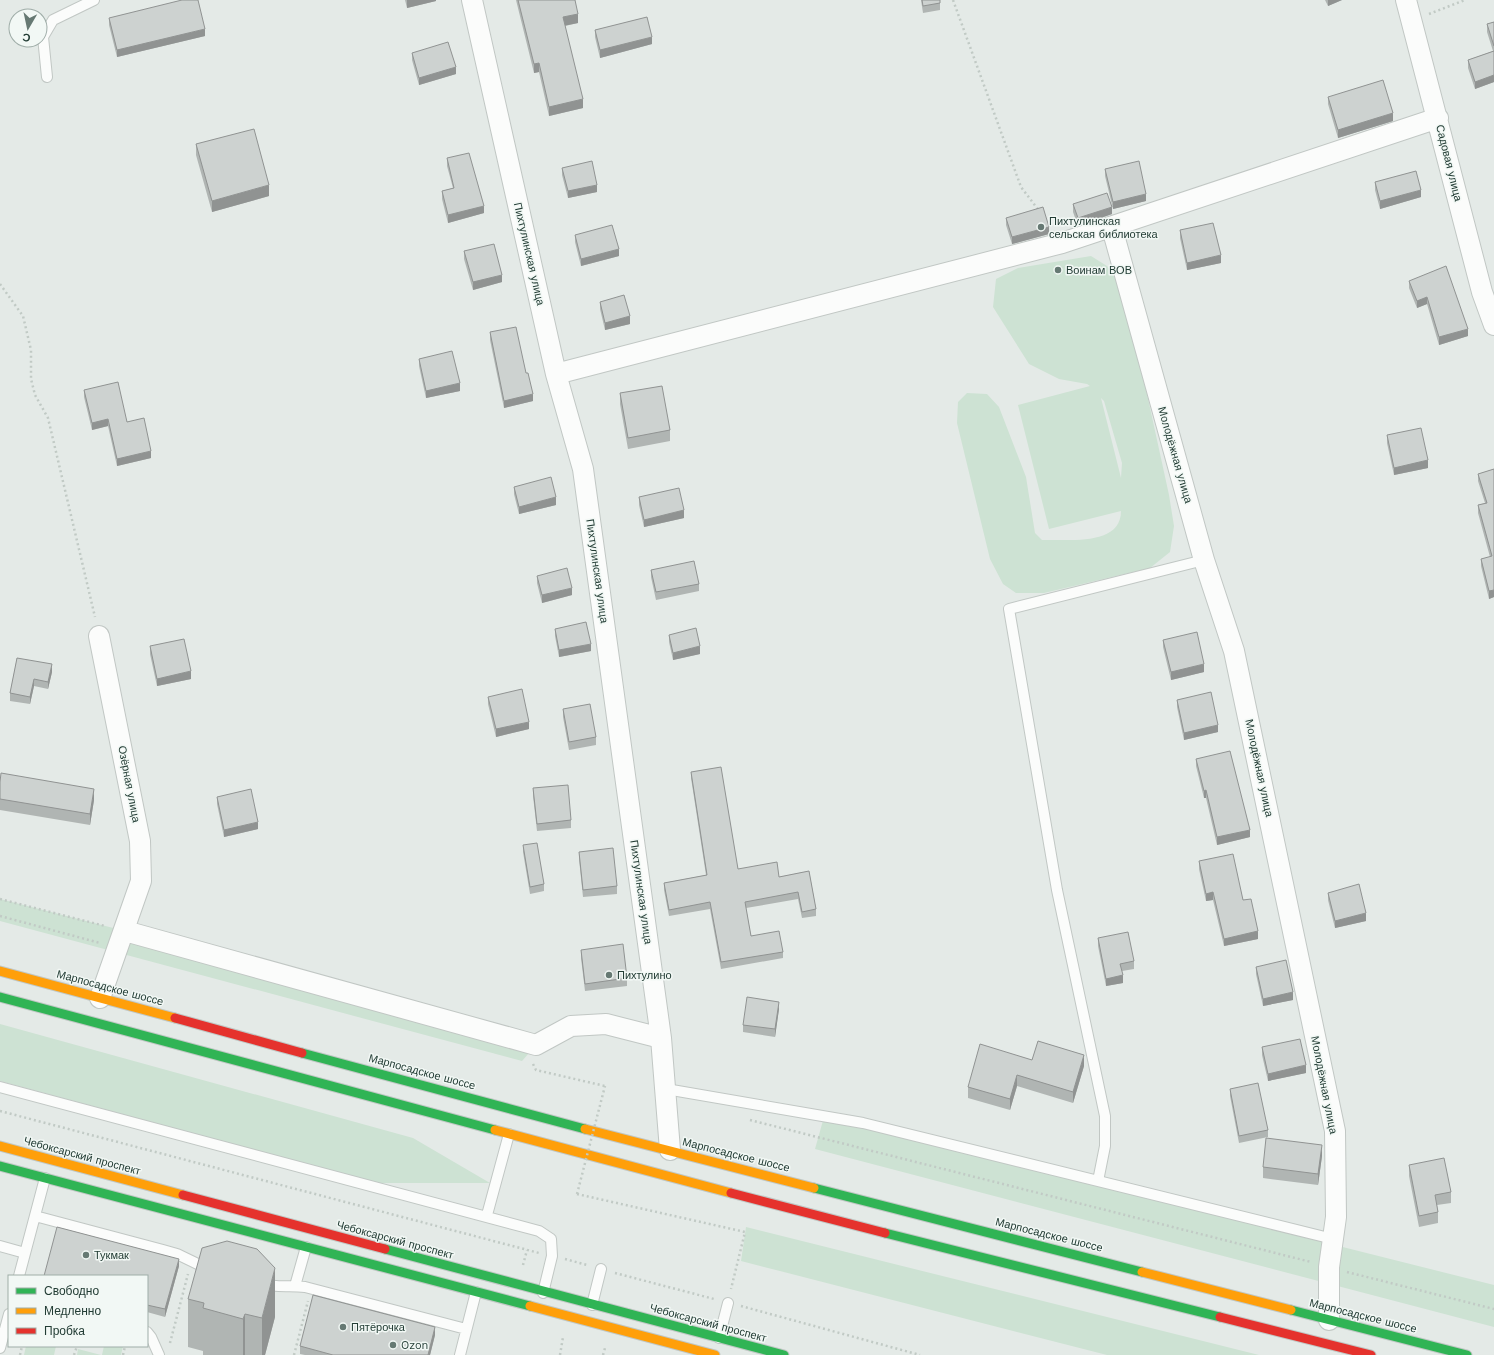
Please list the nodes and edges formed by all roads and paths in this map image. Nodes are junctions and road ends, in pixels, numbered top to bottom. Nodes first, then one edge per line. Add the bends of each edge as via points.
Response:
1 (94, 0) edge
2 (472, 0) edge
3 (953, 0) edge
4 (1406, 0) edge
5 (1465, 0) edge
6 (1412, 20) junction
7 (47, 77) dead end
8 (1438, 118) junction
9 (1044, 218) edge
10 (1112, 228) junction
11 (0, 284) edge
12 (1494, 325) edge
13 (556, 374) junction
14 (1204, 560) junction
15 (99, 636) joint
16 (0, 899) edge
17 (125, 931) junction
18 (0, 971) edge
19 (0, 997) edge
20 (100, 998) junction
21 (661, 1038) junction
22 (536, 1070) dead end
23 (0, 1087) edge
24 (666, 1089) junction
25 (0, 1111) edge
26 (749, 1119) dead end
27 (509, 1134) junction
28 (0, 1146) edge
29 (670, 1150) junction
30 (0, 1166) edge
31 (45, 1178) junction
32 (1098, 1180) junction
33 (488, 1215) junction
34 (35, 1216) junction
35 (1333, 1239) junction
36 (0, 1246) edge
37 (306, 1247) junction
38 (25, 1253) junction
39 (544, 1254) dead end
40 (558, 1258) dead end
41 (192, 1261) junction
42 (1329, 1267) junction
43 (602, 1269) junction
44 (221, 1274) edge
45 (19, 1275) edge
46 (249, 1281) edge
47 (295, 1286) junction
48 (312, 1289) junction
49 (476, 1292) junction
50 (543, 1292) junction
51 (728, 1303) junction
52 (592, 1305) junction
53 (539, 1308) junction
54 (1494, 1309) edge
55 (8, 1318) edge
56 (1329, 1320) junction
57 (679, 1328) junction
58 (466, 1329) junction
59 (148, 1333) edge
60 (563, 1337) dead end
61 (719, 1338) junction
62 (675, 1344) junction
63 (0, 1348) edge
64 (169, 1348) dead end
65 (605, 1348) dead end
66 (159, 1355) edge
67 (294, 1355) edge
68 (460, 1355) edge
69 (560, 1355) edge
70 (603, 1355) edge
71 (671, 1355) edge
72 (715, 1355) edge
73 (784, 1355) edge
74 (920, 1355) edge
75 (1371, 1355) edge
76 (1467, 1355) edge

1 - 7 lane via 53,20 43,37
2 - 13 street, Пихтулинская улица
3 - 9 path via 1021,187
4 - 6 street, Садовая улица
5 - 6 path
6 - 8 street, Садовая улица
8 - 10 street
8 - 12 street, Садовая улица via 1482,292
10 - 13 street
10 - 14 street, Молодёжная улица
11 - 15 path via 23,316 32,350 33,390 48,418
13 - 21 street, Пихтулинская улица via 583,469
14 - 32 lane via 1008,610 1057,890 1105,1116 1105,1146
14 - 35 street, Молодёжная улица via 1234,651 1335,1131 1336,1217
15 - 17 street, Озёрная улица via 140,841 141,881
16 - 17 path
17 - 20 street, Озёрная улица
17 - 21 street via 536,1045 571,1026 606,1024
18 - 20 main road, Марпосадское шоссе
19 - 27 main road
20 - 29 main road, Марпосадское шоссе
21 - 24 street, Пихтулинская улица
22 - 51 path, bridge via 605,1086 577,1194 745,1232
23 - 33 lane
24 - 29 street, Пихтулинская улица
24 - 32 lane via 863,1123
25 - 39 path
26 - 42 path
27 - 33 lane
27 - 75 main road via 771,1204
28 - 50 main road, Чебоксарский проспект
29 - 56 main road, Марпосадское шоссе
30 - 31 main road
31 - 34 lane
31 - 37 main road
32 - 35 lane
33 - 50 lane via 539,1230 551,1239 552,1256
34 - 38 lane
34 - 41 lane via 163,1250
35 - 42 street, Молодёжная улица
36 - 38 lane
37 - 47 lane
37 - 49 main road
38 - 45 lane
40 - 43 path
41 - 44 lane
41 - 64 path
42 - 54 path
42 - 56 street, Молодёжная улица
43 - 51 path
43 - 52 lane
46 - 47 lane via 275,1287
47 - 48 lane
48 - 58 lane
48 - 67 path
49 - 53 main road
49 - 58 lane
50 - 52 main road, Чебоксарский проспект
50 - 53 lane
51 - 61 lane
51 - 74 path
52 - 57 main road, Чебоксарский проспект
53 - 62 main road
55 - 63 lane
56 - 76 main road, Марпосадское шоссе
57 - 61 main road, Чебоксарский проспект
57 - 62 main road
58 - 68 lane
59 - 66 lane
60 - 69 path
61 - 72 main road
61 - 73 main road, Чебоксарский проспект
62 - 71 lane
62 - 72 main road
65 - 70 path

